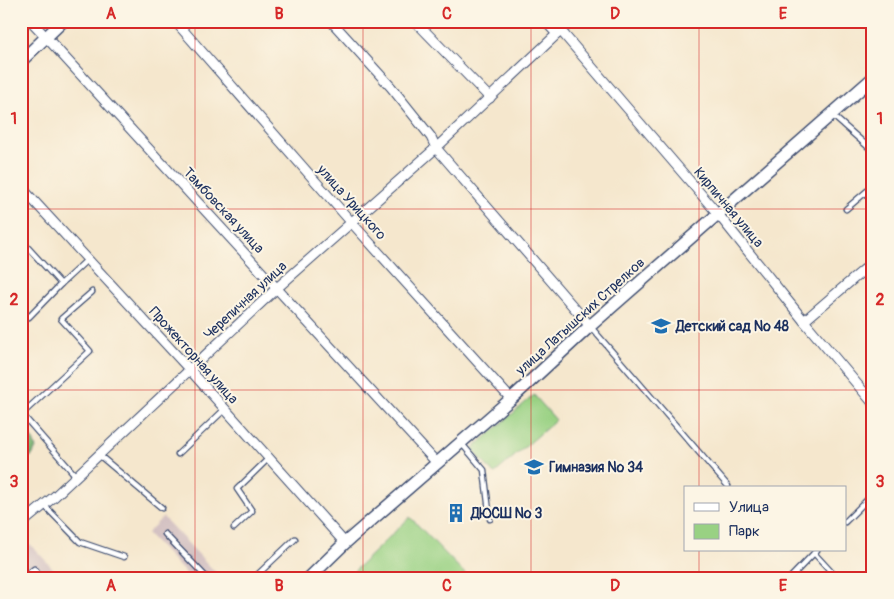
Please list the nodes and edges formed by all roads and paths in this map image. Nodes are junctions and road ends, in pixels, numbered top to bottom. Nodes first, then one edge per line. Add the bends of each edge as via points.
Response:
1 (31, 21) edge
2 (63, 21) edge
3 (175, 21) edge
4 (331, 21) edge
5 (415, 21) edge
6 (546, 21) edge
7 (571, 21) edge
8 (864, 21) edge
9 (873, 30) edge
10 (559, 32) junction
11 (46, 37) junction
12 (21, 61) edge
13 (873, 78) edge
14 (490, 98) junction
15 (831, 114) junction
16 (436, 148) junction
17 (873, 151) edge
18 (873, 186) edge
19 (21, 187) edge
20 (846, 209) dead end
21 (718, 214) junction
22 (352, 223) junction
23 (21, 240) edge
24 (88, 259) junction
25 (873, 262) edge
26 (61, 284) junction
27 (277, 288) junction
28 (92, 292) dead end
29 (21, 309) edge
30 (804, 321) junction
31 (590, 326) junction
32 (190, 370) junction
33 (511, 399) junction
34 (873, 403) edge
35 (225, 409) junction
36 (22, 414) edge
37 (461, 442) junction
38 (178, 454) dead end
39 (99, 455) junction
40 (269, 458) junction
41 (437, 463) junction
42 (76, 476) junction
43 (728, 486) dead end
44 (873, 494) edge
45 (44, 505) junction
46 (162, 508) dead end
47 (490, 519) dead end
48 (846, 521) edge
49 (21, 524) edge
50 (234, 528) dead end
51 (164, 534) dead end
52 (295, 539) dead end
53 (345, 543) junction
54 (815, 552) edge
55 (124, 557) dead end
56 (24, 578) edge
57 (41, 578) edge
58 (207, 578) edge
59 (254, 578) edge
60 (309, 578) edge
61 (790, 578) edge
62 (837, 578) edge

1 - 11 street, Тамбовская улица
2 - 11 street
3 - 22 street, улица Урицкого
4 - 16 street via 391,87 431,137
5 - 14 street
6 - 10 street
7 - 10 street, Черепичная улица
8 - 9 lane
10 - 14 street, Черепичная улица
10 - 21 street, Кирпичная улица
11 - 12 street
11 - 27 street, Тамбовская улица
13 - 15 street, улица Латышских Стрелков
14 - 16 street, Черепичная улица
15 - 17 lane
15 - 21 street, улица Латышских Стрелков
16 - 22 street, Черепичная улица
16 - 31 street
18 - 20 lane
19 - 24 street, Прожекторная улица
21 - 30 street, Кирпичная улица
21 - 31 street, улица Латышских Стрелков
22 - 27 street, Черепичная улица
22 - 33 street, улица Урицкого
23 - 26 lane
24 - 26 lane
24 - 32 street, Прожекторная улица
25 - 30 street
26 - 29 lane via 29,317
27 - 32 street, Черепичная улица
27 - 41 street, Тамбовская улица
28 - 36 lane via 61,319 90,351
30 - 34 street, Кирпичная улица
31 - 33 street, улица Латышских Стрелков
31 - 43 lane
32 - 35 street, Прожекторная улица
32 - 39 street, Черепичная улица
33 - 37 street, улица Латышских Стрелков
35 - 38 lane
35 - 40 street, Прожекторная улица
36 - 42 lane
37 - 41 street, улица Латышских Стрелков
37 - 47 lane via 484,470
39 - 42 street, Черепичная улица
39 - 46 lane
40 - 50 lane via 237,489 252,511
40 - 53 street, Прожекторная улица
41 - 53 street, улица Латышских Стрелков
42 - 45 street, Черепичная улица
44 - 48 lane
45 - 49 street, Черепичная улица
45 - 55 lane via 80,542
51 - 58 lane
52 - 59 lane
53 - 60 street, улица Латышских Стрелков
54 - 61 lane
54 - 62 lane
56 - 57 lane via 34,569

